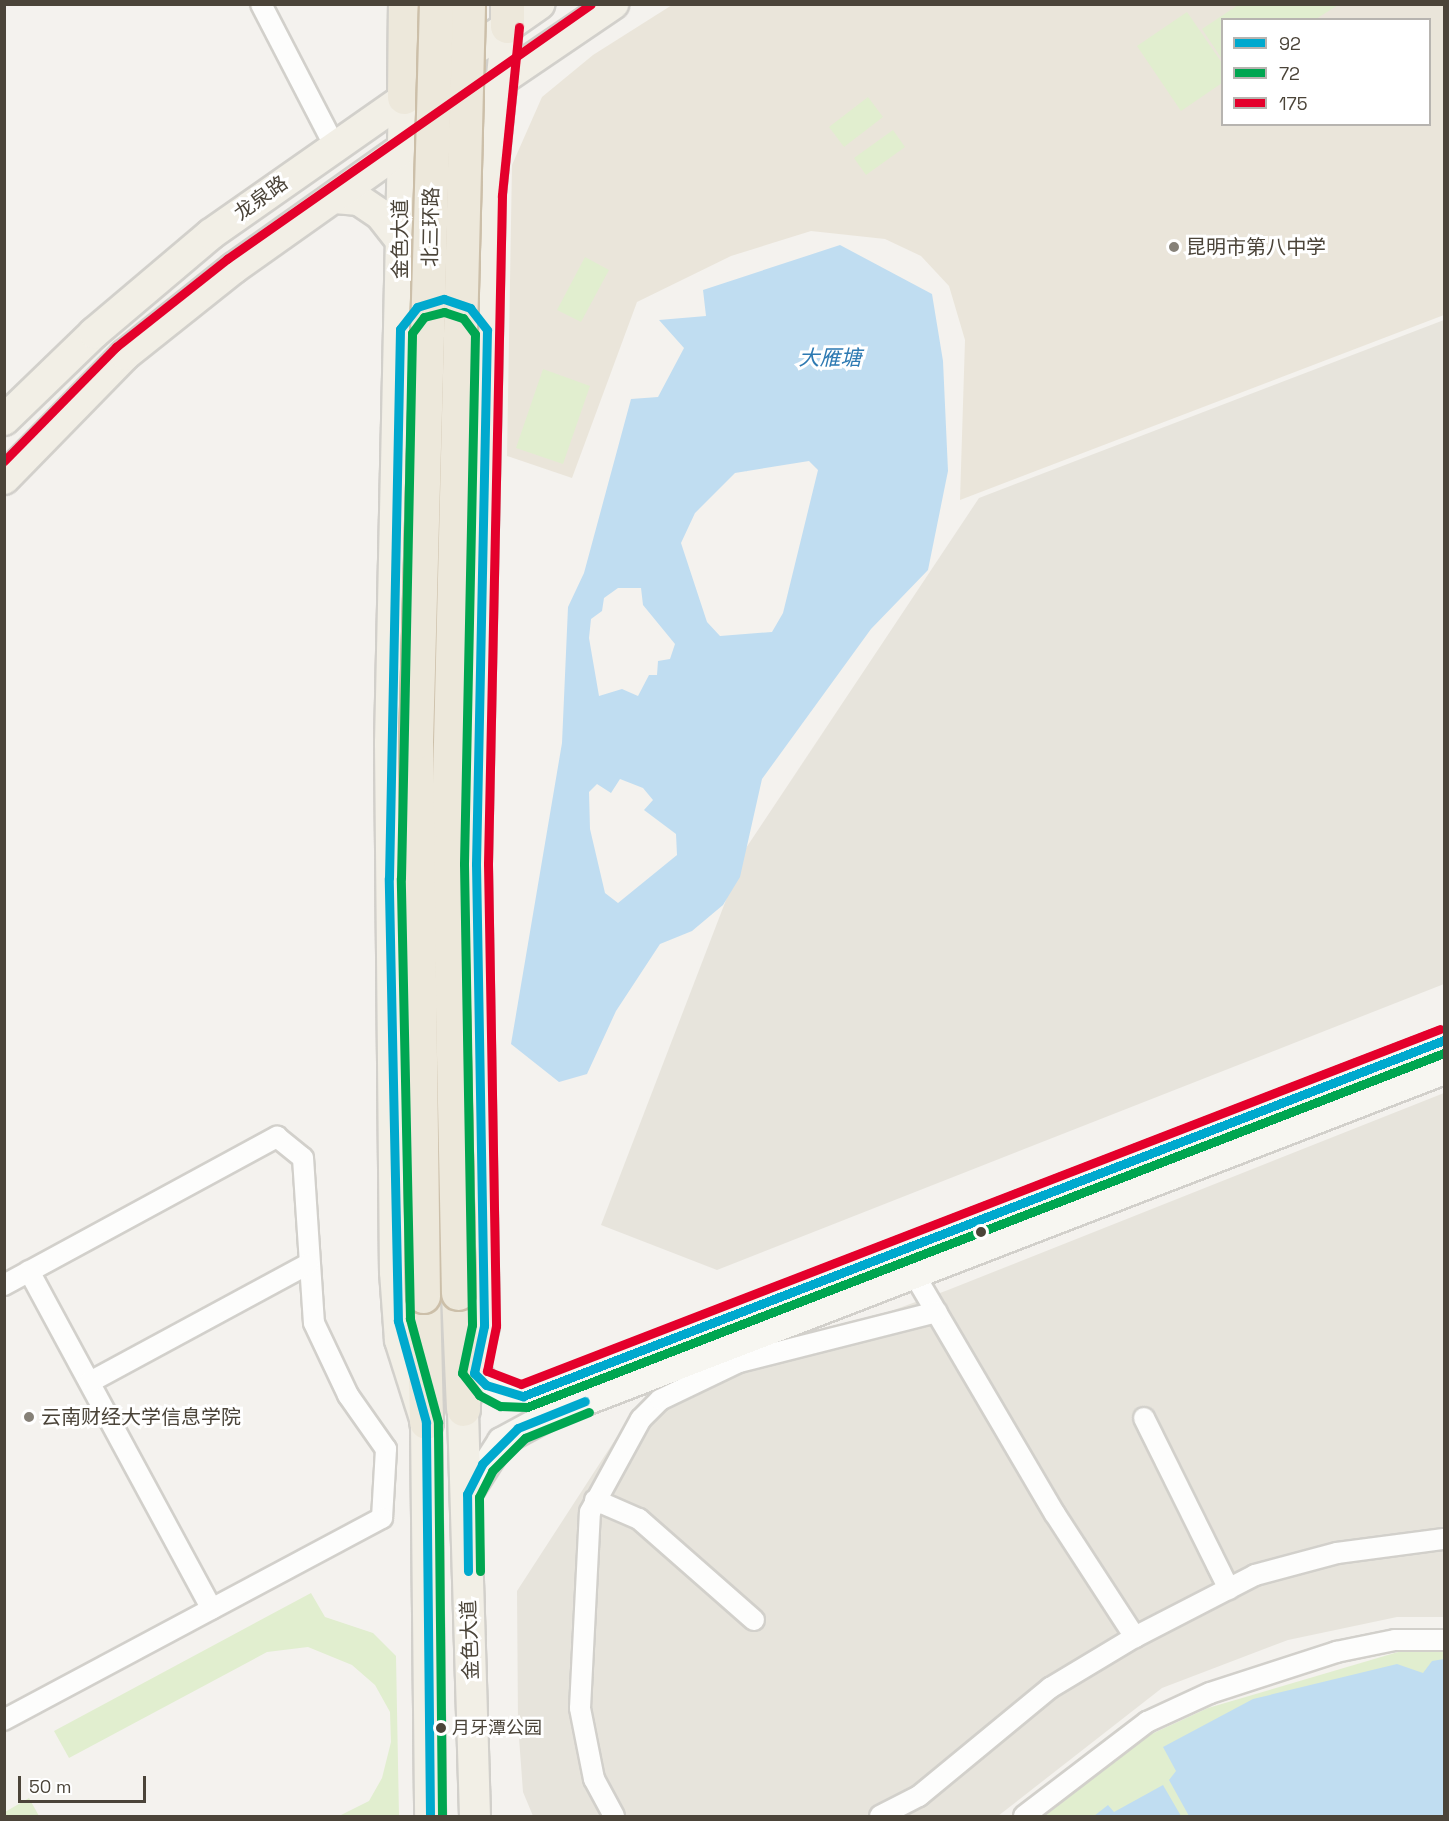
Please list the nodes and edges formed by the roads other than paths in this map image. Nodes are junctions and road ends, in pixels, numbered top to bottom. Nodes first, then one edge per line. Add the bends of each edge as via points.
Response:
1 (261, 4) edge
2 (405, 4) edge
3 (436, 4) edge
4 (468, 4) edge
5 (539, 4) edge
6 (613, 4) edge
7 (507, 15) edge
8 (501, 80) junction
9 (404, 97) junction
10 (334, 145) junction
11 (400, 150) junction
12 (334, 198) junction
13 (398, 237) junction
14 (400, 329) junction
15 (487, 330) junction
16 (4, 420) edge
17 (4, 479) edge
18 (1444, 1041) edge
19 (1444, 1070) edge
20 (308, 1264) junction
21 (29, 1271) junction
22 (914, 1274) junction
23 (4, 1285) edge
24 (937, 1312) junction
25 (459, 1340) junction
26 (474, 1373) junction
27 (90, 1382) junction
28 (463, 1408) junction
29 (1144, 1418) dead end
30 (426, 1422) junction
31 (467, 1494) junction
32 (595, 1500) junction
33 (1444, 1539) edge
34 (1229, 1589) junction
35 (212, 1609) junction
36 (754, 1620) dead end
37 (1135, 1636) junction
38 (1444, 1640) edge
39 (4, 1720) edge
40 (610, 1815) edge
41 (430, 1816) edge
42 (475, 1816) edge
43 (880, 1816) edge
44 (1024, 1816) edge

1 - 10 street
2 - 9 highway
3 - 30 highway, 北三环路, bridge via 416,742
4 - 25 highway, 北三环路, bridge via 448,812
5 - 7 main road, 龙泉路
6 - 8 main road
7 - 8 main road, 金色大道
7 - 9 main road, 龙泉路
8 - 11 main road
8 - 15 main road, 金色大道 via 490,194
9 - 10 main road, 龙泉路
9 - 11 main road, 金色大道
10 - 16 main road, 龙泉路 via 156,279
11 - 12 main road
11 - 13 main road, 金色大道
12 - 13 main road via 359,200 380,214
12 - 17 main road via 234,268 125,355
13 - 14 main road, 金色大道
14 - 15 main road via 417,307 444,299 470,308
14 - 30 main road, 金色大道 via 390,754 395,1272 400,1340
15 - 26 main road, 金色大道 via 476,864 484,1326
18 - 26 street via 523,1396 493,1390
19 - 22 street
20 - 21 street via 303,1158 277,1137
20 - 27 street
20 - 35 street via 314,1323 348,1395 386,1449 382,1518
21 - 23 street
21 - 27 street
22 - 24 street
22 - 31 street via 518,1428 482,1464
24 - 32 street via 739,1362 660,1400 641,1419
24 - 37 street
25 - 26 street
25 - 28 highway, 北三环路
26 - 28 main road, 金色大道
27 - 35 street
28 - 31 main road, 金色大道
29 - 34 street
30 - 41 main road, 金色大道
31 - 42 main road, 金色大道
32 - 36 street via 639,1519
32 - 40 street via 590,1512 580,1708 594,1779
33 - 34 street via 1337,1553 1255,1575
34 - 37 street
35 - 39 street
37 - 43 street via 1050,1688 919,1796
38 - 44 street via 1395,1641 1336,1652 1210,1693 1148,1722

